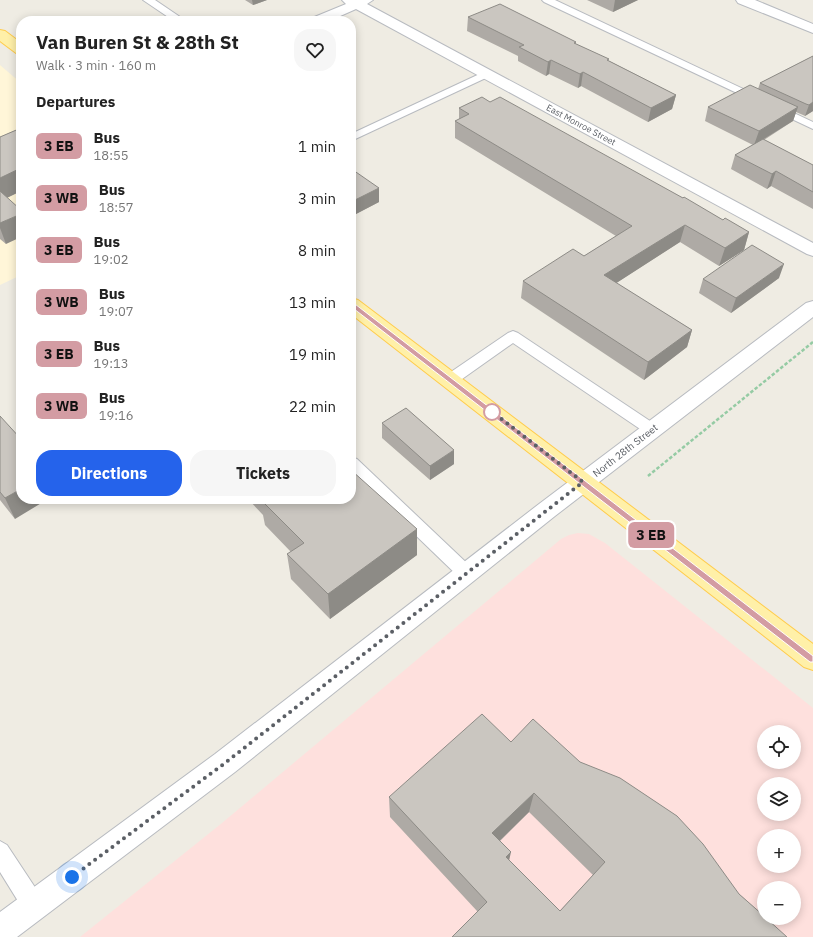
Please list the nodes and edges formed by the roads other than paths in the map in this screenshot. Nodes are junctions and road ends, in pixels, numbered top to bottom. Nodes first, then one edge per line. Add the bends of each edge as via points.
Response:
1 (148, 0) edge
2 (548, 0) edge
3 (743, 0) edge
4 (358, 2) edge
5 (173, 16) edge
6 (328, 16) edge
7 (813, 29) edge
8 (0, 34) edge
9 (16, 46) edge
10 (486, 74) junction
11 (813, 126) edge
12 (356, 136) edge
13 (813, 250) edge
14 (813, 307) edge
15 (356, 308) edge
16 (450, 380) junction
17 (652, 429) junction
18 (356, 468) edge
19 (583, 482) junction
20 (466, 573) junction
21 (813, 659) edge
22 (0, 852) edge
23 (34, 906) junction
24 (7, 931) edge

1 - 5 lane
2 - 11 lane
3 - 7 street
4 - 6 street
4 - 10 street, East Monroe Street
8 - 9 main road
10 - 12 lane
10 - 13 street, East Monroe Street
14 - 17 street, North 28th Street
15 - 16 main road
16 - 17 lane via 513,336
16 - 19 main road
17 - 19 street, North 28th Street
18 - 20 lane
19 - 20 street, North 28th Street
19 - 21 main road
20 - 23 street, North 28th Street via 225,763
22 - 23 lane
23 - 24 street, North 28th Street

